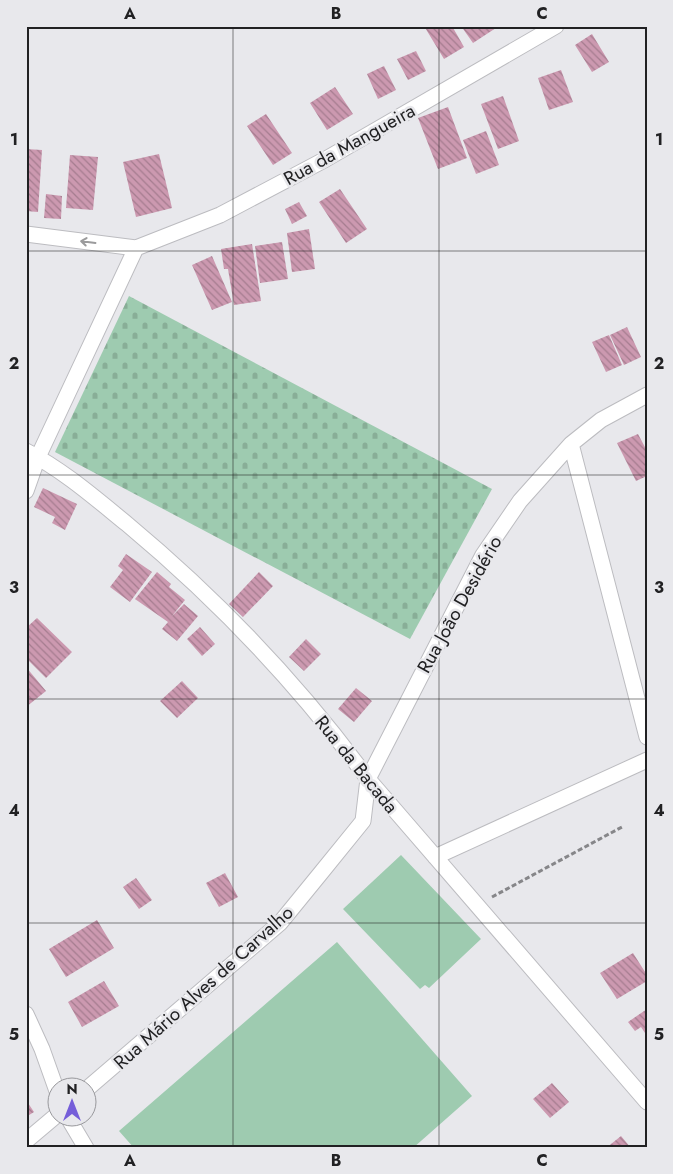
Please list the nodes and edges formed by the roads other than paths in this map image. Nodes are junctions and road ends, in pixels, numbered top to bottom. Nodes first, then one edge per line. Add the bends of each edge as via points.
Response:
1 (556, 26) edge
2 (26, 234) edge
3 (136, 248) junction
4 (647, 395) edge
5 (571, 444) junction
6 (32, 454) edge
7 (26, 491) edge
8 (647, 737) edge
9 (647, 760) edge
10 (368, 779) junction
11 (435, 857) junction
12 (26, 1014) edge
13 (52, 1076) edge
14 (98, 1079) edge
15 (647, 1102) edge
16 (48, 1122) edge
17 (73, 1126) edge
18 (26, 1141) edge
19 (86, 1148) edge

1 - 3 street, Rua da Mangueira via 326,159 238,205
3 -> 2 street
3 - 6 street
4 - 5 street, Rua João Desidério via 601,420
5 - 8 street
5 - 10 street, Rua João Desidério via 520,501 483,555
6 - 7 street
6 - 10 street, Rua da Bacada via 87,491 164,554 235,622 336,736
9 - 11 street
10 - 11 street, Rua da Bacada
10 - 14 street, Rua Mário Alves de Carvalho via 363,821 280,923
11 - 15 street, Rua da Bacada
12 - 13 street
16 - 18 street
17 - 19 street

